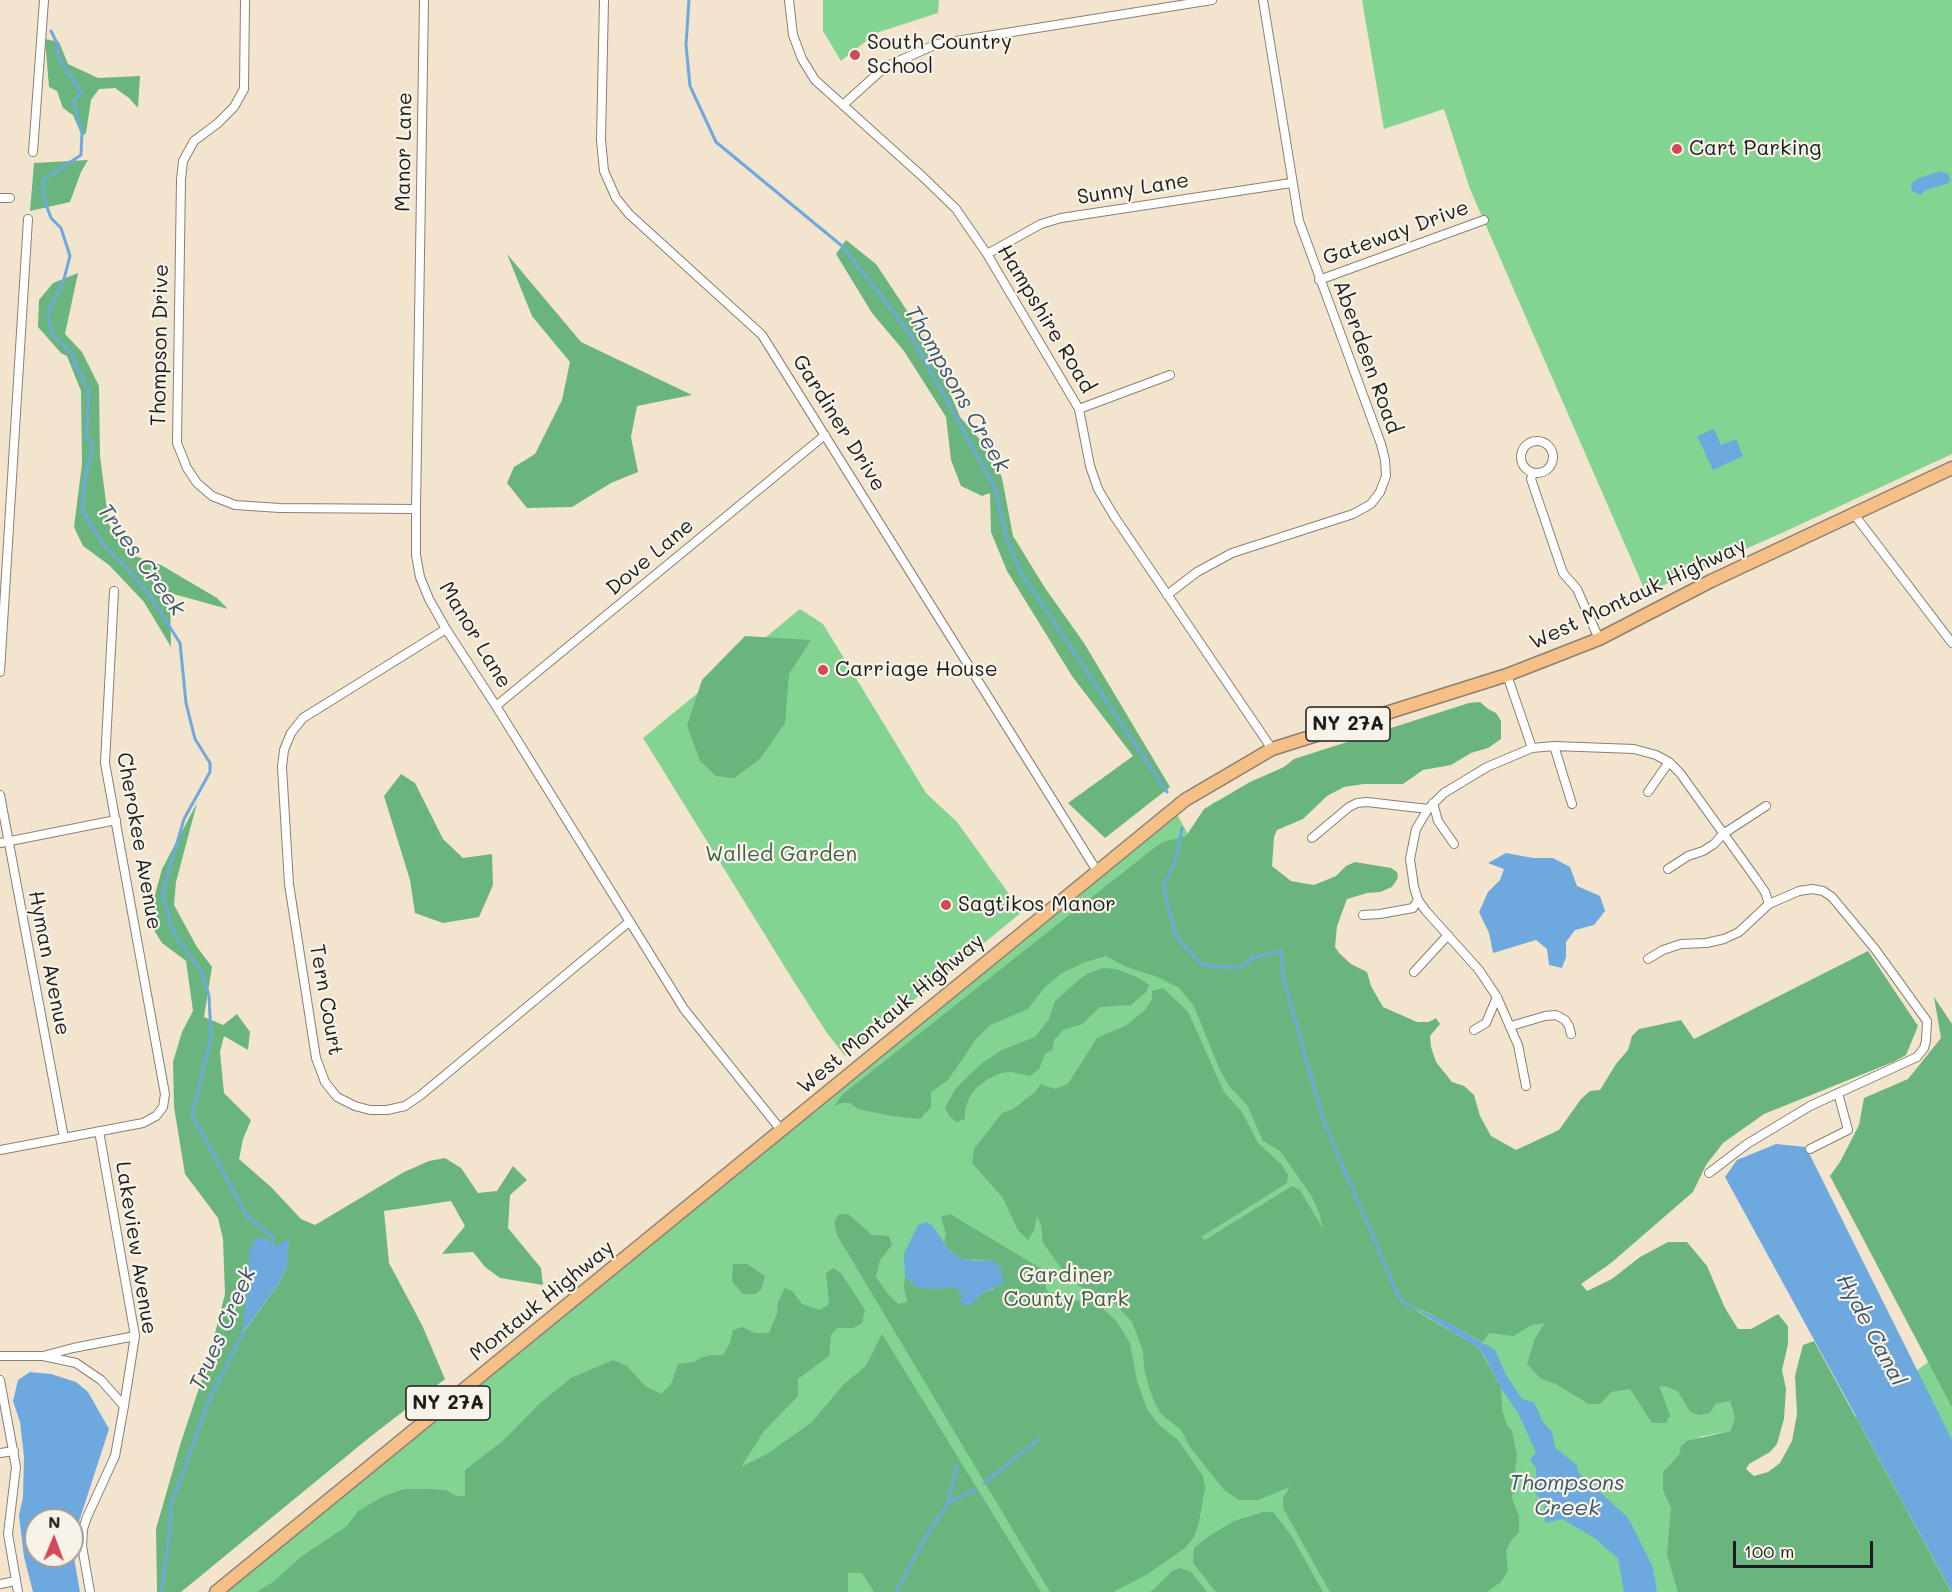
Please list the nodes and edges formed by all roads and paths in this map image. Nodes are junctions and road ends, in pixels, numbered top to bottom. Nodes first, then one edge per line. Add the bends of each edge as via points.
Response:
1 (44, 0) edge
2 (244, 0) edge
3 (424, 0) edge
4 (604, 0) edge
5 (789, 0) edge
6 (1212, 0) edge
7 (1263, 0) edge
8 (843, 105) junction
9 (33, 152) dead end
10 (1291, 183) junction
11 (0, 198) edge
12 (10, 198) dead end
13 (28, 219) dead end
14 (1484, 220) dead end
15 (987, 254) junction
16 (1319, 280) junction
17 (1170, 375) dead end
18 (1078, 409) junction
19 (825, 435) junction
20 (1952, 468) edge
21 (1533, 473) junction
22 (0, 509) edge
23 (10, 509) junction
24 (416, 509) junction
25 (1853, 513) junction
26 (114, 591) dead end
27 (1167, 595) junction
28 (446, 629) junction
29 (1599, 639) junction
30 (1952, 643) edge
31 (0, 672) edge
32 (1508, 675) junction
33 (496, 706) junction
34 (1554, 746) junction
35 (1532, 748) junction
36 (1272, 749) junction
37 (1669, 762) junction
38 (1648, 792) dead end
39 (0, 795) edge
40 (1572, 804) dead end
41 (1430, 806) junction
42 (1766, 806) dead end
43 (116, 820) junction
44 (1723, 834) junction
45 (1312, 838) dead end
46 (4, 843) edge
47 (1454, 844) dead end
48 (1668, 869) dead end
49 (1097, 871) junction
50 (1418, 900) junction
51 (1769, 904) junction
52 (1363, 915) dead end
53 (629, 922) junction
54 (1448, 935) junction
55 (1648, 959) dead end
56 (1414, 972) dead end
57 (1497, 997) junction
58 (1511, 1026) junction
59 (1474, 1030) dead end
60 (1571, 1034) dead end
61 (1526, 1086) dead end
62 (1838, 1093) junction
63 (782, 1130) junction
64 (99, 1131) junction
65 (64, 1138) junction
66 (1810, 1149) dead end
67 (0, 1150) edge
68 (1709, 1173) dead end
69 (135, 1336) junction
70 (0, 1356) edge
71 (43, 1356) junction
72 (0, 1380) edge
73 (124, 1406) junction
74 (14, 1451) junction
75 (0, 1453) edge
76 (16, 1581) junction
77 (0, 1584) edge
78 (18, 1592) edge
79 (90, 1592) edge
80 (216, 1592) edge

1 - 9 street
2 - 24 street, Thompson Drive via 243,89 234,107 194,141 183,161 177,443 197,483 212,496 235,505
3 - 24 street, Manor Lane
4 - 19 street, Gardiner Drive via 601,140 604,171 616,198 762,335
5 - 8 street, Hampshire Road via 793,35 802,59 815,80
6 - 8 street via 937,44 885,67
7 - 10 street, Aberdeen Road
8 - 15 street, Hampshire Road via 956,209
10 - 15 street, Sunny Lane via 1061,218 1041,224
10 - 16 street, Aberdeen Road
11 - 12 street
13 - 23 street
14 - 16 street, Gateway Drive
15 - 18 street, Hampshire Road
16 - 27 street, Aberdeen Road via 1381,444 1386,476 1380,492 1371,504 1353,514 1232,554 1197,572
17 - 18 street
18 - 27 street, Hampshire Road via 1089,466 1098,489
19 - 33 street, Dove Lane
19 - 49 street, Gardiner Drive
20 - 25 main road, West Montauk Highway / NY 27A
21 - 21 street via 1545,471 1553,461 1552,448 1542,441 1529,442 1521,452 1523,465
21 - 29 street via 1531,479 1563,573 1577,589
22 - 23 street
23 - 31 street
24 - 28 street, Manor Lane via 420,577
25 - 29 main road, West Montauk Highway / NY 27A
25 - 30 street
26 - 43 street, Cherokee Avenue via 105,763
27 - 36 street, Hampshire Road
28 - 33 street, Manor Lane
28 - 53 street, Tern Court via 303,718 284,750 289,884 316,1058 325,1082 337,1097 355,1106 370,1110 405,1106
29 - 32 main road, West Montauk Highway / NY 27A
32 - 35 street
32 - 36 main road, West Montauk Highway / NY 27A
33 - 53 street, Manor Lane
34 - 35 street
34 - 37 street via 1634,749
34 - 40 street
35 - 41 street via 1470,776
36 - 49 main road, West Montauk Highway / NY 27A via 1185,800
37 - 38 street
37 - 44 street
39 - 46 street, Hyman Avenue
41 - 45 street via 1357,803
41 - 47 street
41 - 50 street via 1416,829 1410,859
42 - 44 street
43 - 46 street
43 - 64 street, Cherokee Avenue via 165,1094 163,1107 156,1116 143,1123
44 - 48 street via 1703,851
44 - 51 street via 1765,892
46 - 65 street, Hyman Avenue
49 - 63 main road, West Montauk Highway / NY 27A
50 - 52 street via 1413,908
50 - 54 street
51 - 55 street via 1739,932 1724,939 1681,944
51 - 62 street via 1812,889 1832,897 1927,1021 1926,1041 1917,1057
53 - 63 street, Manor Lane via 684,1009
54 - 56 street
54 - 57 street
57 - 58 street
57 - 59 street via 1486,1023
58 - 60 street via 1556,1015 1565,1020
58 - 61 street
62 - 66 street via 1848,1130
62 - 68 street via 1754,1140
63 - 80 main road, Montauk Highway / NY 27A
64 - 65 street
64 - 69 street, Lakeview Avenue
65 - 67 street
69 - 71 street
69 - 73 street, Lakeview Avenue
70 - 71 street
71 - 73 street via 76,1364 101,1380
72 - 74 street
73 - 79 street, Lakeview Avenue via 115,1456 83,1529
74 - 75 street
74 - 76 street via 8,1534
76 - 77 street
76 - 78 street

